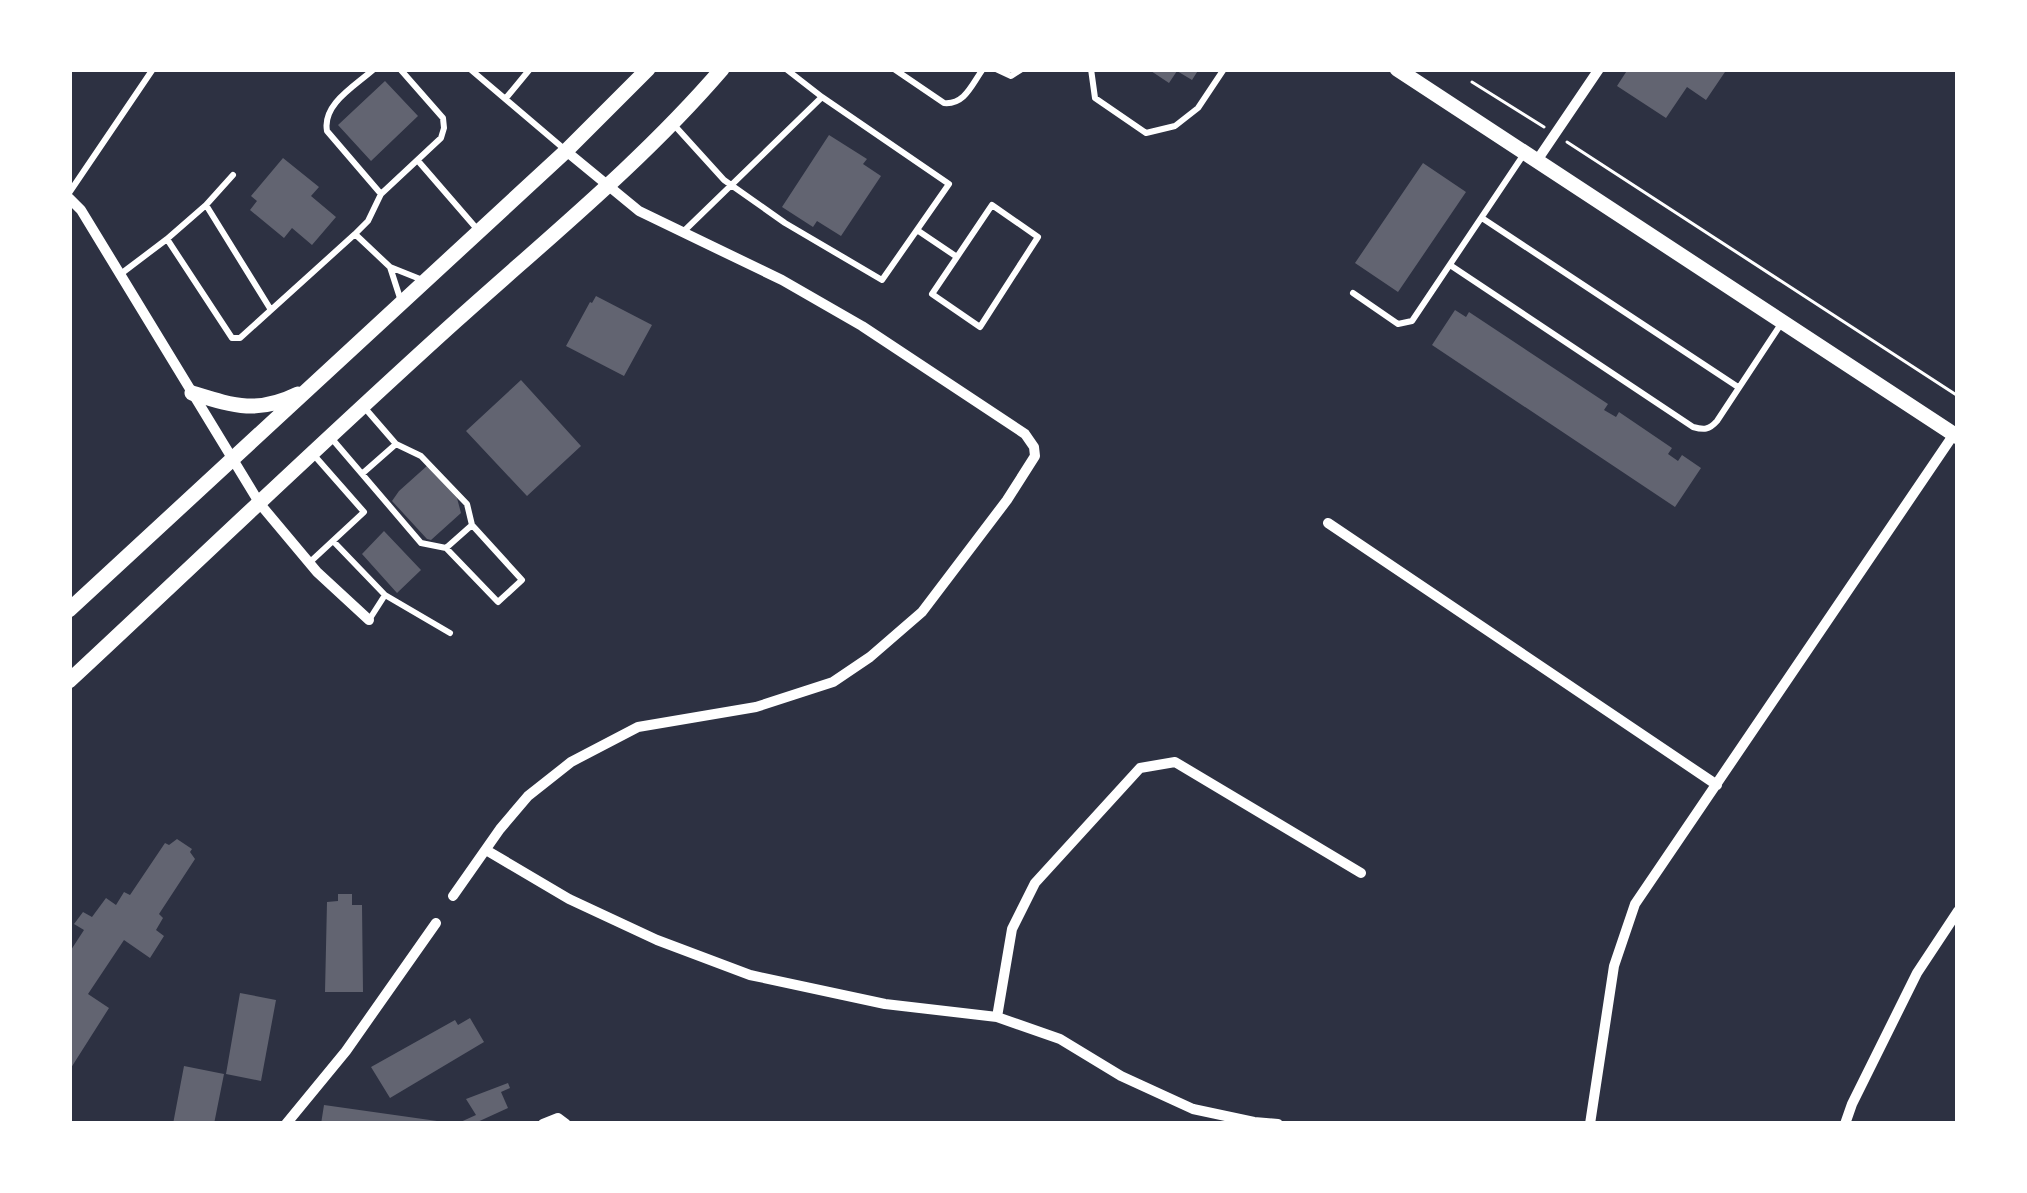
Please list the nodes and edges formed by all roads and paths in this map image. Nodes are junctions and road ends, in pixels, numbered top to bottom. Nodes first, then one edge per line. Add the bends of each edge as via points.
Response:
1 (153, 69) edge
2 (374, 69) edge
3 (400, 69) edge
4 (470, 69) edge
5 (513, 69) edge
6 (530, 69) edge
7 (722, 69) edge
8 (786, 69) edge
9 (894, 69) edge
10 (983, 69) edge
11 (996, 69) edge
12 (1022, 69) edge
13 (1091, 69) edge
14 (1224, 69) edge
15 (1396, 69) edge
16 (1599, 69) edge
17 (644, 70) edge
18 (523, 77) junction
19 (1472, 82) dead end
20 (822, 97) junction
21 (505, 99) junction
22 (672, 123) junction
23 (1555, 134) junction
24 (566, 151) junction
25 (1530, 158) junction
26 (418, 161) junction
27 (233, 175) dead end
28 (731, 185) junction
29 (607, 186) junction
30 (380, 194) junction
31 (69, 195) edge
32 (206, 205) junction
33 (1481, 218) junction
34 (917, 230) junction
35 (480, 231) junction
36 (683, 232) junction
37 (356, 234) junction
38 (167, 238) junction
39 (957, 257) junction
40 (1450, 265) junction
41 (390, 267) junction
42 (119, 275) junction
43 (425, 281) junction
44 (1353, 293) dead end
45 (402, 302) junction
46 (271, 310) junction
47 (1783, 321) junction
48 (311, 387) junction
49 (1738, 387) junction
50 (192, 393) junction
51 (1958, 396) edge
52 (364, 407) junction
53 (1956, 436) edge
54 (331, 438) junction
55 (396, 444) junction
56 (314, 454) junction
57 (233, 460) junction
58 (362, 475) junction
59 (260, 504) junction
60 (1328, 523) dead end
61 (472, 525) junction
62 (333, 541) junction
63 (446, 548) junction
64 (309, 563) junction
65 (385, 595) junction
66 (69, 610) edge
67 (369, 620) joint
68 (450, 633) dead end
69 (69, 681) edge
70 (1717, 785) junction
71 (486, 850) junction
72 (1361, 873) dead end
73 (453, 896) dead end
74 (1958, 911) edge
75 (436, 923) dead end
76 (997, 1017) junction
77 (286, 1124) edge
78 (543, 1124) edge
79 (566, 1124) edge
80 (1278, 1124) edge
81 (1590, 1124) edge
82 (1845, 1124) edge

1 - 31 lane
2 - 30 lane via 325,122
3 - 26 lane via 443,118 441,138
4 - 21 lane
5 - 18 lane
6 - 18 lane
7 - 22 main road
8 - 20 lane
9 - 10 lane via 954,104
11 - 12 lane via 1011,76
13 - 14 lane via 1095,98 1146,133 1175,127
15 - 25 main road
16 - 23 street
17 - 24 main road
18 - 21 lane
19 - 23 path
20 - 28 lane
20 - 34 lane via 949,184
21 - 24 lane
22 - 28 lane
22 - 29 main road
23 - 25 street
23 - 51 path
24 - 29 street
24 - 35 main road
25 - 33 lane
25 - 47 main road
26 - 30 lane
26 - 35 lane
27 - 32 lane
28 - 34 lane via 883,280
28 - 36 lane
29 - 36 street
29 - 52 main road
30 - 37 lane
31 - 42 street
32 - 38 lane
32 - 46 lane
33 - 40 lane
33 - 49 lane
34 - 39 lane
35 - 43 main road
36 - 71 street via 862,326 1025,434 1035,456 922,612 870,657 832,682 756,706 638,727 528,796
37 - 41 lane
37 - 46 lane
38 - 42 lane
38 - 46 lane via 232,338
39 - 39 lane via 932,294 980,327 1038,237 992,205
40 - 44 lane via 1404,325
40 - 49 lane via 1693,427 1710,428
41 - 43 lane
41 - 45 lane
42 - 50 street
43 - 45 main road
45 - 48 main road
47 - 49 lane
47 - 53 main road
48 - 50 main road via 259,407
48 - 57 main road
50 - 57 street
52 - 54 main road
52 - 55 lane
53 - 70 street
54 - 56 main road
54 - 58 lane
55 - 58 lane
55 - 61 lane via 422,456 466,504
56 - 59 main road
56 - 62 lane via 364,512
57 - 59 street
57 - 66 main road
58 - 63 lane via 421,543
59 - 64 street
59 - 69 main road
60 - 70 street
61 - 63 lane
61 - 63 lane via 522,580 499,602
62 - 64 lane
62 - 65 lane
64 - 67 street
65 - 67 lane
65 - 68 lane
70 - 81 street via 1635,904 1613,966
71 - 73 street
71 - 76 street via 569,899 750,975
72 - 76 street via 1174,762 1140,768 1035,883 1012,929
74 - 82 street via 1917,973
75 - 77 street
76 - 80 street via 1060,1039 1193,1109
78 - 79 street

